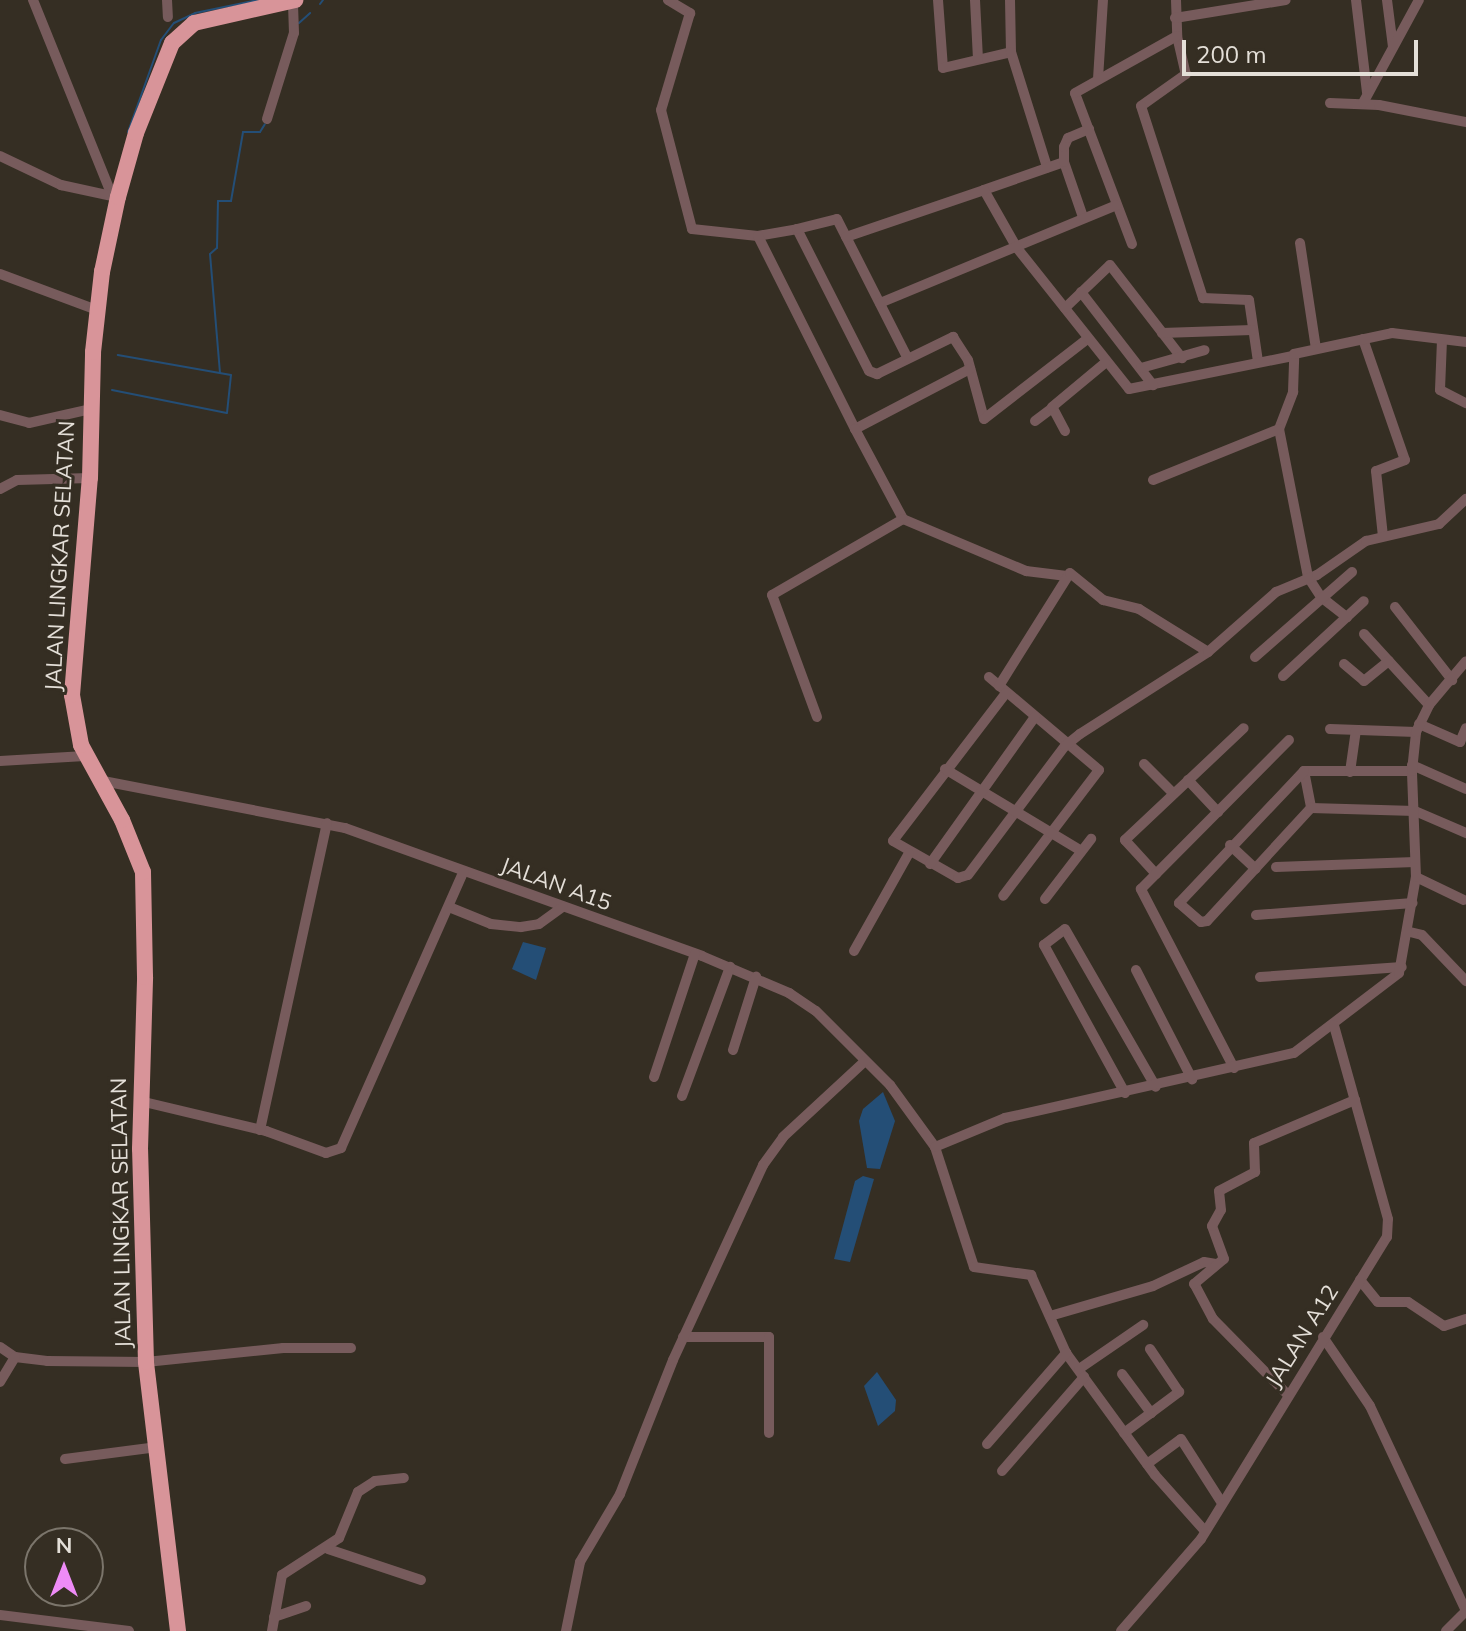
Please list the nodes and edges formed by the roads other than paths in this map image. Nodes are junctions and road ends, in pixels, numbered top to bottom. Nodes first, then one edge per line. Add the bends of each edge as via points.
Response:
1 (167, 0) edge
2 (668, 0) edge
3 (938, 0) edge
4 (975, 0) edge
5 (1010, 0) edge
6 (1103, 0) edge
7 (1176, 0) edge
8 (1286, 0) edge
9 (1356, 0) edge
10 (1387, 0) edge
11 (1419, 0) edge
12 (294, 1) edge
13 (37, 2) edge
14 (168, 17) dead end
15 (1175, 20) junction
16 (1177, 36) junction
17 (1393, 47) junction
18 (1011, 52) junction
19 (978, 59) junction
20 (1098, 79) junction
21 (1365, 97) junction
22 (1330, 103) dead end
23 (267, 119) dead end
24 (1466, 122) edge
25 (1089, 129) junction
26 (0, 156) edge
27 (1064, 162) junction
28 (1047, 167) junction
29 (984, 190) junction
30 (115, 196) junction
31 (1117, 205) junction
32 (1083, 217) junction
33 (797, 229) junction
34 (758, 236) junction
35 (846, 237) junction
36 (1300, 243) dead end
37 (1015, 244) junction
38 (1132, 244) dead end
39 (0, 274) edge
40 (1081, 292) junction
41 (880, 303) junction
42 (1065, 308) junction
43 (97, 310) junction
44 (1252, 330) junction
45 (1162, 333) junction
46 (1363, 339) junction
47 (1086, 340) junction
48 (1442, 340) junction
49 (1466, 342) edge
50 (1316, 349) junction
51 (1205, 350) dead end
52 (1293, 356) junction
53 (907, 357) junction
54 (1182, 358) junction
55 (1258, 362) junction
56 (1105, 363) junction
57 (1141, 368) junction
58 (970, 369) junction
59 (1153, 385) junction
60 (1466, 403) edge
61 (91, 409) junction
62 (1051, 409) junction
63 (0, 415) edge
64 (1035, 421) dead end
65 (855, 429) junction
66 (1279, 429) junction
67 (1065, 431) dead end
68 (90, 478) junction
69 (1153, 480) dead end
70 (0, 489) edge
71 (1466, 499) edge
72 (903, 519) junction
73 (1383, 536) junction
74 (1352, 572) dead end
75 (1065, 576) junction
76 (1308, 577) junction
77 (1321, 597) junction
78 (1364, 601) dead end
79 (1395, 607) dead end
80 (1347, 617) junction
81 (1364, 634) dead end
82 (1208, 652) junction
83 (1255, 657) dead end
84 (1389, 661) junction
85 (1466, 661) edge
86 (1344, 664) dead end
87 (1283, 676) dead end
88 (989, 677) dead end
89 (1452, 680) junction
90 (1003, 689) junction
91 (1429, 705) junction
92 (817, 717) dead end
93 (1035, 717) junction
94 (1244, 728) dead end
95 (1418, 728) junction
96 (1466, 728) edge
97 (1330, 729) dead end
98 (1356, 730) junction
99 (1289, 740) dead end
100 (1463, 744) edge
101 (1065, 746) junction
102 (85, 756) junction
103 (0, 761) edge
104 (1144, 764) dead end
105 (1412, 768) junction
106 (945, 769) junction
107 (1304, 771) junction
108 (1350, 772) junction
109 (97, 779) junction
110 (1188, 780) junction
111 (1466, 789) edge
112 (981, 791) junction
113 (1174, 794) junction
114 (1311, 808) junction
115 (1015, 810) junction
116 (1415, 811) junction
117 (1218, 812) junction
118 (327, 823) junction
119 (1050, 831) junction
120 (1466, 833) edge
121 (1091, 839) dead end
122 (1230, 845) junction
123 (1080, 850) junction
124 (909, 853) junction
125 (1415, 862) junction
126 (930, 864) junction
127 (1276, 867) dead end
128 (1256, 869) junction
129 (464, 871) junction
130 (1156, 874) junction
131 (1416, 877) junction
132 (1003, 896) dead end
133 (1045, 899) dead end
134 (1464, 900) dead end
135 (1413, 903) junction
136 (449, 907) junction
137 (562, 907) junction
138 (1256, 915) dead end
139 (1410, 932) junction
140 (854, 951) dead end
141 (695, 954) junction
142 (730, 967) junction
143 (1402, 967) junction
144 (1136, 970) dead end
145 (756, 977) junction
146 (1260, 977) dead end
147 (1466, 981) edge
148 (1334, 1025) junction
149 (733, 1050) dead end
150 (865, 1061) junction
151 (1234, 1068) junction
152 (654, 1077) dead end
153 (1192, 1079) junction
154 (1156, 1087) junction
155 (1125, 1093) junction
156 (682, 1096) dead end
157 (1355, 1100) junction
158 (140, 1101) junction
159 (260, 1130) junction
160 (935, 1147) junction
161 (1216, 1264) junction
162 (1360, 1280) junction
163 (1050, 1316) junction
164 (1466, 1319) edge
165 (1143, 1325) dead end
166 (683, 1337) junction
167 (1323, 1337) junction
168 (0, 1347) edge
169 (351, 1348) dead end
170 (1150, 1349) dead end
171 (1066, 1353) junction
172 (15, 1357) junction
173 (146, 1362) junction
174 (1081, 1373) junction
175 (1122, 1374) dead end
176 (0, 1382) edge
177 (1288, 1395) junction
178 (1151, 1413) junction
179 (769, 1433) dead end
180 (1124, 1433) junction
181 (987, 1444) dead end
182 (157, 1447) junction
183 (65, 1459) dead end
184 (1147, 1464) junction
185 (1002, 1471) dead end
186 (404, 1478) dead end
187 (1222, 1503) junction
188 (1204, 1530) junction
189 (328, 1549) junction
190 (421, 1580) dead end
191 (306, 1606) dead end
192 (1466, 1611) edge
193 (0, 1615) edge
194 (274, 1617) junction
195 (129, 1631) edge
196 (178, 1631) edge
197 (272, 1631) edge
198 (566, 1631) edge
199 (1121, 1631) edge
200 (1446, 1631) edge

1 - 14 street
2 - 34 street via 690,13 661,113 692,229
3 - 19 street via 942,67
4 - 19 street
5 - 18 street
6 - 20 street
7 - 15 street
8 - 15 street
9 - 21 street
10 - 17 street
11 - 17 street
12 - 23 street via 294,33
12 - 30 highway, JALAN LINGKAR SELATAN via 194,23 176,37
13 - 30 street
15 - 16 street
16 - 20 street
16 - 44 street via 1186,74 1141,106 1203,298 1249,300
17 - 21 street
18 - 19 street
18 - 28 street
20 - 25 street via 1075,93
21 - 22 street
21 - 24 street
25 - 27 street via 1065,142
25 - 31 street
26 - 30 street via 61,185
27 - 28 street
27 - 32 street
28 - 29 street
29 - 35 street
29 - 37 street
30 - 43 highway, JALAN LINGKAR SELATAN
31 - 32 street
31 - 38 street
32 - 37 street
33 - 34 street
33 - 35 street via 835,218
33 - 53 street via 869,371 877,374
34 - 65 street
35 - 41 street
36 - 50 street
37 - 41 street
37 - 42 street
39 - 43 street
40 - 42 street
40 - 45 street via 1110,265
40 - 57 street
41 - 53 street
42 - 47 street
43 - 61 highway, JALAN LINGKAR SELATAN
44 - 45 street
44 - 55 street
45 - 54 street
46 - 48 street via 1392,333
46 - 50 street
46 - 73 street via 1405,460 1376,471
47 - 56 street
47 - 58 street via 986,419
48 - 49 street
48 - 60 street via 1440,390
50 - 52 street
51 - 54 street
52 - 55 street
52 - 66 street via 1293,392
53 - 58 street via 951,337
54 - 57 street
55 - 59 street
56 - 59 street via 1129,389
56 - 62 street
57 - 59 street
58 - 65 street
61 - 63 street via 29,423
61 - 68 highway, JALAN LINGKAR SELATAN
62 - 64 street
62 - 67 street
65 - 72 street
66 - 69 street
66 - 76 street
68 - 70 street via 17,480
68 - 102 highway, JALAN LINGKAR SELATAN via 72,695
71 - 73 street via 1426,529
72 - 75 street via 1026,571
72 - 92 street via 772,595
73 - 76 street
74 - 77 street
75 - 82 street via 1071,573 1103,600 1143,612
75 - 90 street
76 - 77 street
76 - 82 street via 1276,592
77 - 80 street
77 - 83 street
78 - 80 street
79 - 89 street
80 - 87 street
81 - 84 street
82 - 101 street
84 - 86 street via 1364,681
84 - 91 street
85 - 89 street
88 - 90 street
89 - 91 street
90 - 93 street
90 - 106 street
91 - 95 street
93 - 101 street
93 - 112 street
94 - 110 street
95 - 98 street
95 - 100 street
95 - 105 street
96 - 100 street
97 - 98 street
98 - 108 street
99 - 117 street
101 - 115 street
101 - 119 street via 1099,772
102 - 103 street
102 - 109 highway, JALAN LINGKAR SELATAN
104 - 113 street
105 - 108 street
105 - 111 street
105 - 116 street
106 - 112 street
106 - 124 street via 893,841
107 - 108 street
107 - 114 street
107 - 122 street
109 - 118 street, JALAN A15
109 - 158 highway, JALAN LINGKAR SELATAN via 122,820 143,872
110 - 113 street
110 - 117 street
112 - 115 street
112 - 126 street
113 - 130 street via 1125,840
114 - 116 street
114 - 128 street
115 - 119 street
115 - 126 street via 965,878
116 - 120 street
116 - 125 street
117 - 130 street
118 - 129 street, JALAN A15
118 - 159 street
119 - 123 street
119 - 132 street
121 - 123 street
122 - 128 street
122 - 128 street via 1179,900 1199,921 1207,921
123 - 133 street
124 - 126 street
124 - 140 street
125 - 127 street
125 - 131 street
129 - 136 street
129 - 137 street, JALAN A15
130 - 151 street via 1141,889
131 - 134 street
131 - 135 street
135 - 138 street
135 - 139 street
136 - 137 street via 491,924 521,927 539,924
136 - 159 street via 341,1148 326,1153
137 - 141 street, JALAN A15
139 - 143 street
139 - 147 street via 1422,935
141 - 142 street, JALAN A15
141 - 152 street
142 - 145 street, JALAN A15
142 - 156 street
143 - 146 street
143 - 148 street
144 - 153 street
145 - 149 street
145 - 150 street, JALAN A15 via 816,1011
148 - 151 street via 1294,1053
148 - 157 street, JALAN A12
150 - 160 street, JALAN A15
150 - 166 street via 783,1137 763,1165
151 - 153 street
153 - 154 street
154 - 155 street
154 - 155 street via 1065,929 1044,945
155 - 160 street via 1005,1118
157 - 161 street via 1254,1143 1255,1172 1219,1191 1221,1210 1212,1226 1224,1257
157 - 162 street, JALAN A12 via 1389,1225
158 - 159 street
158 - 173 highway, JALAN LINGKAR SELATAN
160 - 163 street via 974,1267 1027,1272
161 - 163 street via 1204,1262 1153,1286
161 - 177 street via 1194,1284 1198,1296 1213,1319
162 - 164 street via 1378,1302 1408,1302 1444,1326
162 - 167 street, JALAN A12
163 - 171 street
165 - 174 street
166 - 179 street via 769,1337
166 - 198 street via 620,1494 580,1562
167 - 177 street, JALAN A12
167 - 192 street via 1370,1406
168 - 172 street
169 - 173 street via 283,1348
170 - 178 street via 1179,1392
171 - 174 street
171 - 181 street
172 - 173 street
172 - 176 street
173 - 182 highway, JALAN LINGKAR SELATAN
174 - 180 street
174 - 185 street
175 - 178 street
177 - 187 street, JALAN A12
178 - 180 street
180 - 184 street
182 - 183 street
182 - 196 highway, JALAN LINGKAR SELATAN
184 - 187 street via 1181,1439
184 - 188 street
186 - 189 street via 375,1481 358,1492 350,1520
187 - 188 street, JALAN A12
188 - 199 street, JALAN A12
189 - 190 street
189 - 194 street via 282,1575
191 - 194 street
192 - 200 street
193 - 195 street
194 - 197 street

